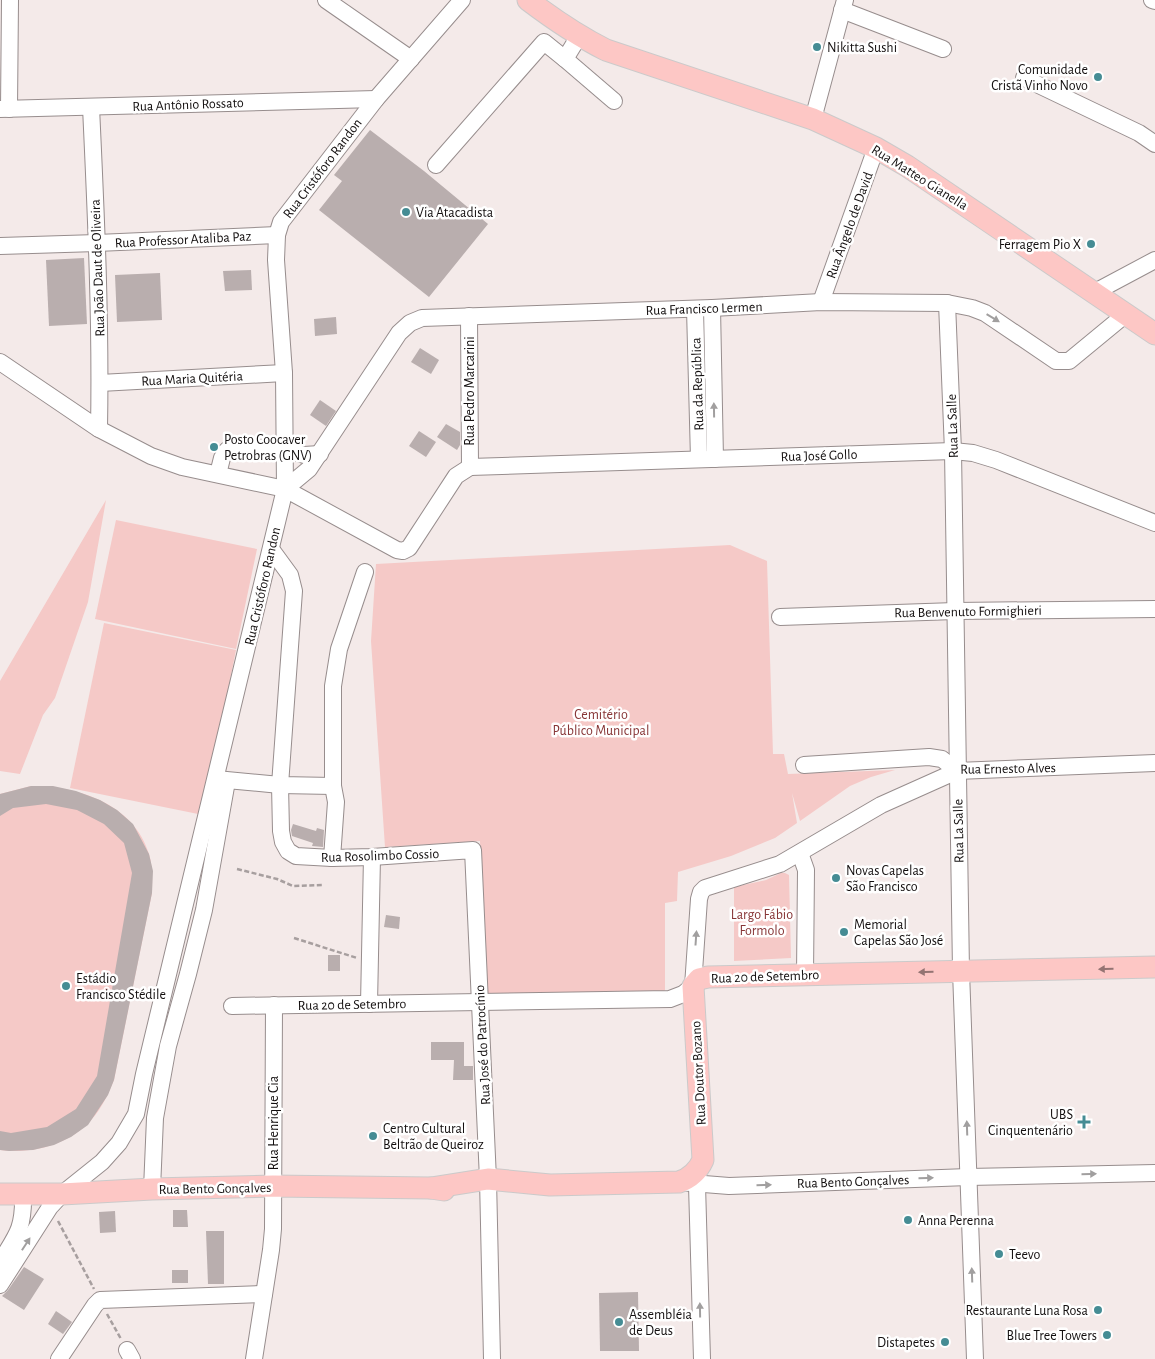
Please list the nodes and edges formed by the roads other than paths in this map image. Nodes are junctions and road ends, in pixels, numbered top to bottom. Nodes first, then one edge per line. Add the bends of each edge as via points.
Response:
1 (10, 0) edge
2 (326, 0) edge
3 (462, 0) edge
4 (528, 0) edge
5 (844, 5) edge
6 (579, 36) junction
7 (943, 49) dead end
8 (411, 59) junction
9 (565, 59) junction
10 (1024, 78) dead end
11 (376, 99) junction
12 (614, 101) dead end
13 (92, 106) junction
14 (4, 109) edge
15 (813, 119) junction
16 (1155, 144) edge
17 (876, 148) junction
18 (436, 165) dead end
19 (277, 235) junction
20 (97, 243) junction
21 (0, 246) edge
22 (1155, 260) edge
23 (1095, 292) junction
24 (821, 302) junction
25 (947, 303) junction
26 (695, 308) junction
27 (712, 308) junction
28 (1126, 314) junction
29 (469, 316) junction
30 (1155, 334) edge
31 (0, 362) edge
32 (284, 373) junction
33 (100, 383) junction
34 (99, 429) junction
35 (286, 449) junction
36 (953, 450) junction
37 (320, 454) junction
38 (707, 459) junction
39 (470, 466) junction
40 (218, 474) junction
41 (285, 489) junction
42 (1155, 523) edge
43 (271, 549) junction
44 (365, 572) dead end
45 (1155, 610) edge
46 (954, 611) junction
47 (780, 617) dead end
48 (1155, 763) edge
49 (804, 765) dead end
50 (957, 771) junction
51 (221, 780) junction
52 (280, 785) junction
53 (333, 786) junction
54 (473, 850) joint
55 (800, 853) junction
56 (372, 857) junction
57 (332, 858) junction
58 (1155, 968) edge
59 (961, 972) junction
60 (805, 975) junction
61 (693, 986) junction
62 (481, 1002) junction
63 (369, 1004) junction
64 (274, 1005) junction
65 (232, 1006) dead end
66 (702, 1160) junction
67 (1155, 1173) edge
68 (968, 1176) junction
69 (688, 1184) junction
70 (273, 1186) junction
71 (488, 1186) junction
72 (729, 1186) junction
73 (152, 1189) junction
74 (23, 1193) junction
75 (0, 1194) edge
76 (56, 1200) junction
77 (0, 1262) edge
78 (0, 1285) edge
79 (264, 1294) junction
80 (58, 1359) edge
81 (254, 1359) edge
82 (492, 1359) edge
83 (702, 1359) edge
84 (975, 1359) edge

1 - 14 street
2 - 8 street
3 - 8 street, Rua Cristóforo Randon
4 - 6 main road, Rua Matteo Gianella
5 - 7 street
5 - 15 street
6 - 9 street
6 - 15 main road, Rua Matteo Gianella via 636,61
8 - 11 street, Rua Cristóforo Randon
9 - 12 street
9 - 18 street via 544,42
10 - 16 street via 1139,133
11 - 13 street, Rua Antônio Rossato
11 - 19 street, Rua Cristóforo Randon via 281,222
13 - 14 street, Rua Antônio Rossato
13 - 20 street, Rua João Daut de Oliveira
15 - 17 main road, Rua Matteo Gianella
17 - 23 main road, Rua Matteo Gianella
17 - 24 street, Rua Ângelo de David
19 - 20 street, Rua Professor Ataliba Paz
19 - 32 street, Rua Cristóforo Randon
20 - 21 street, Rua Professor Ataliba Paz
20 - 33 street, Rua João Daut de Oliveira
22 - 23 street
23 - 28 main road, Rua Matteo Gianella
24 - 25 street, Rua Francisco Lermen
24 - 27 street, Rua Francisco Lermen
25 -> 28 street, Rua Francisco Lermen via 985,313 1056,361 1063,362 1069,361
25 - 36 street, Rua La Salle
26 - 27 street, Rua Francisco Lermen
26 - 29 street, Rua Francisco Lermen
26 - 38 street, Rua da República
38 -> 27 street, Rua da República
28 - 30 main road, Rua Matteo Gianella
29 - 37 street, Rua Francisco Lermen via 422,318 399,333
29 - 39 street, Rua Pedro Marcarini
31 - 34 street
32 - 33 street, Rua Maria Quitéria
32 - 35 street, Rua Cristóforo Randon
33 - 34 street, Rua João Daut de Oliveira
34 - 40 street via 151,456 182,467
35 - 37 street via 304,455
35 - 40 street via 226,450
35 - 41 street, Rua Cristóforo Randon
36 - 38 street, Rua José Gollo
36 - 42 street, Rua José Gollo via 996,460
36 - 46 street, Rua La Salle
37 - 41 street, Rua Francisco Lermen via 309,469
38 - 39 street, Rua José Gollo
39 - 41 street via 456,476 409,548 403,551 389,547
40 - 41 street
41 - 43 street, Rua Cristóforo Randon
43 - 51 street, Rua Cristóforo Randon
43 - 52 street via 290,575 294,591
44 - 53 street via 339,649 333,686
45 - 46 street, Rua Benvenuto Formighieri
46 - 47 street, Rua Benvenuto Formighieri
46 - 50 street, Rua La Salle
48 - 50 street, Rua Ernesto Alves
49 - 50 street, Rua Ernesto Alves via 930,757 942,759
50 - 55 street via 881,805
50 - 59 street, Rua La Salle
51 - 52 street
51 - 73 street via 204,910 168,1046 155,1118
51 - 76 street, Rua Cristóforo Randon via 136,1114 119,1143 102,1162
52 - 53 street
52 - 57 street, Rua Rosolimbo Cossio via 281,831 288,852 296,856
53 - 57 street via 336,802
54 - 56 street, Rua Rosolimbo Cossio
54 - 62 street, Rua José do Patrocínio
55 - 60 street via 806,870
61 -> 55 street via 701,892 780,864
56 - 57 street, Rua Rosolimbo Cossio
56 - 63 street
58 -> 59 main road, Rua 20 de Setembro
59 -> 60 main road, Rua 20 de Setembro
68 -> 59 street, Rua La Salle
60 - 61 main road, Rua 20 de Setembro via 708,977 699,979
61 - 62 street, Rua 20 de Setembro via 670,999
61 - 66 main road, Rua Doutor Bozano
62 - 63 street, Rua 20 de Setembro
62 - 71 street, Rua José do Patrocínio
63 - 64 street, Rua 20 de Setembro
64 - 65 street, Rua 20 de Setembro
64 - 70 street, Rua Henrique Cia
66 - 69 main road via 699,1169 687,1179
66 - 72 street via 714,1176
68 -> 67 street, Rua Bento Gonçalves
72 -> 68 street, Rua Bento Gonçalves
84 -> 68 street, Rua La Salle
69 - 71 main road, Rua Bento Gonçalves via 550,1185 518,1191
69 - 72 street, Rua Bento Gonçalves
83 -> 69 street
70 - 71 main road, Rua Bento Gonçalves via 430,1188 459,1193
70 - 73 main road, Rua Bento Gonçalves
70 - 79 street, Rua Henrique Cia via 273,1228
71 - 82 street, Rua José do Patrocínio
73 - 76 main road, Rua Bento Gonçalves
74 - 75 main road, Rua Bento Gonçalves
74 - 76 main road, Rua Bento Gonçalves
74 - 77 street via 21,1226
78 -> 76 street, Rua Cristóforo Randon
79 - 80 street via 100,1300
79 - 81 street, Rua Henrique Cia

